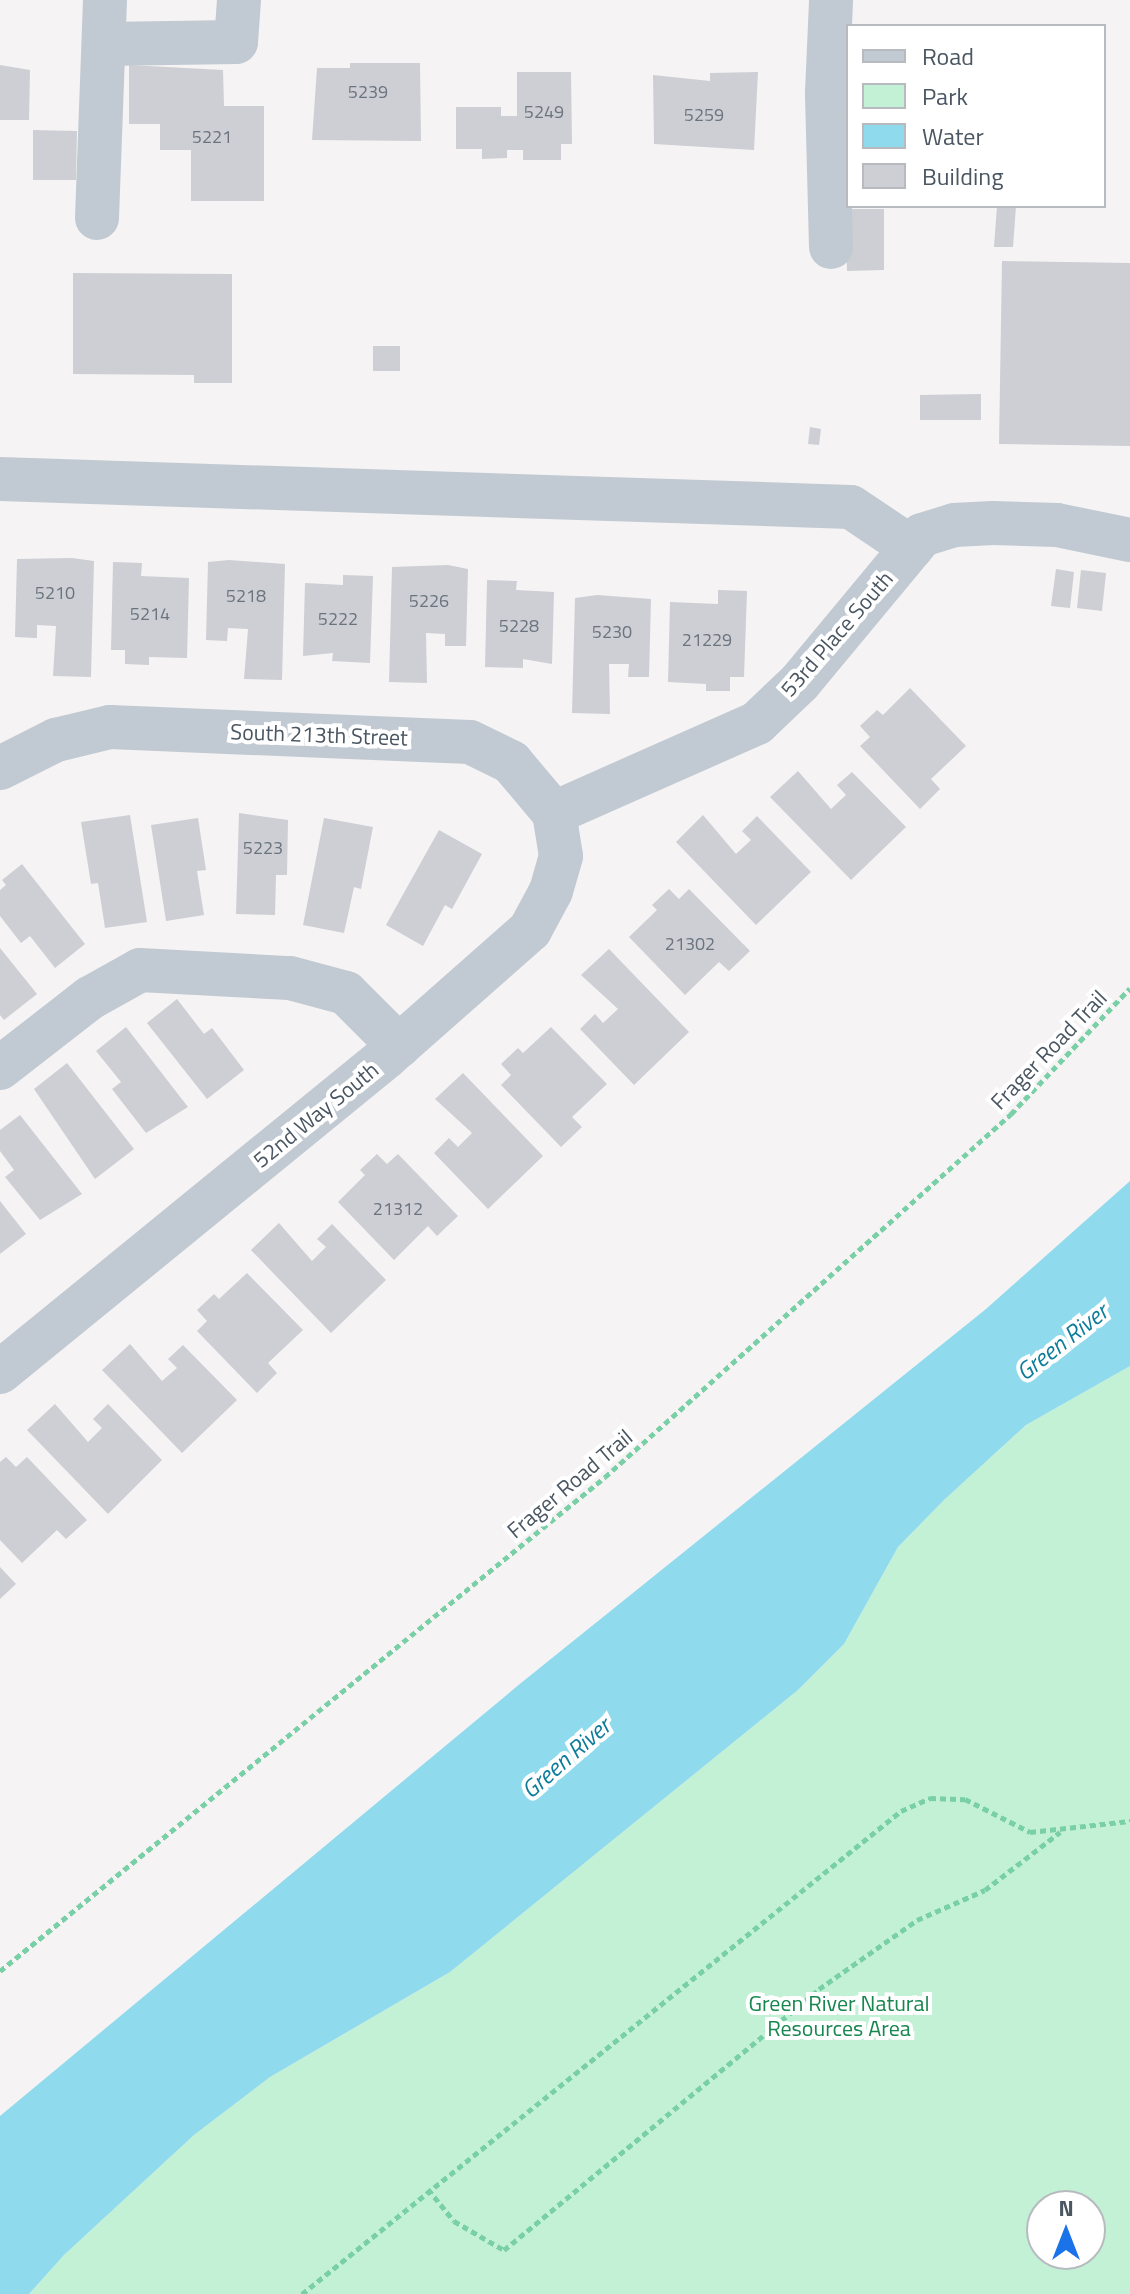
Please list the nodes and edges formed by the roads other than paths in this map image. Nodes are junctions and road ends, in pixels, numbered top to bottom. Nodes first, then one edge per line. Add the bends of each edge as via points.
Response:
1 (105, 0) edge
2 (239, 0) edge
3 (831, 0) edge
4 (104, 44) junction
5 (97, 218) dead end
6 (831, 247) dead end
7 (0, 479) edge
8 (1130, 540) edge
9 (912, 548) junction
10 (0, 768) edge
11 (554, 813) junction
12 (399, 1046) junction
13 (0, 1068) edge
14 (0, 1372) edge

1 - 4 street
2 - 4 street via 236,42
3 - 6 street
4 - 5 street
7 - 9 street via 851,507
8 - 9 street, 53rd Place South via 1057,525 993,523 954,525 922,535
9 - 11 street, 53rd Place South via 800,682 757,723
10 - 11 street, South 213th Street via 56,740 110,727 470,742 511,762
11 - 12 street, 52nd Way South via 561,856 551,891 530,930
12 - 13 street via 346,993 290,978 140,970 90,998
12 - 14 street, 52nd Way South

